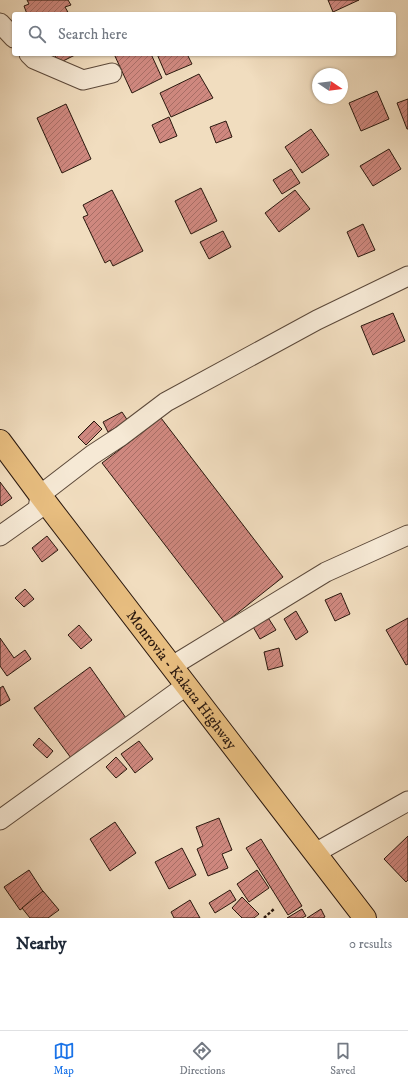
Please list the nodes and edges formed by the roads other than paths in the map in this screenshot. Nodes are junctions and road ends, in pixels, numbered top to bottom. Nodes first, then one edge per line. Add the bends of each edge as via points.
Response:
1 (0, 23) edge
2 (12, 36) edge
3 (31, 56) edge
4 (112, 73) dead end
5 (408, 276) edge
6 (0, 441) edge
7 (40, 495) junction
8 (408, 535) edge
9 (0, 536) edge
10 (172, 666) junction
11 (186, 685) junction
12 (408, 801) edge
13 (0, 820) edge
14 (315, 853) junction
15 (365, 918) edge

1 - 2 street
3 - 4 street via 83,80
5 - 7 street via 317,320 166,402
6 - 7 highway, Monrovia - Kakata Highway
7 - 9 street via 38,509
7 - 10 highway, Monrovia - Kakata Highway
8 - 10 street via 326,572
10 - 11 highway, Monrovia - Kakata Highway
11 - 13 street
11 - 14 highway, Monrovia - Kakata Highway
12 - 14 street
14 - 15 highway, Monrovia - Kakata Highway

